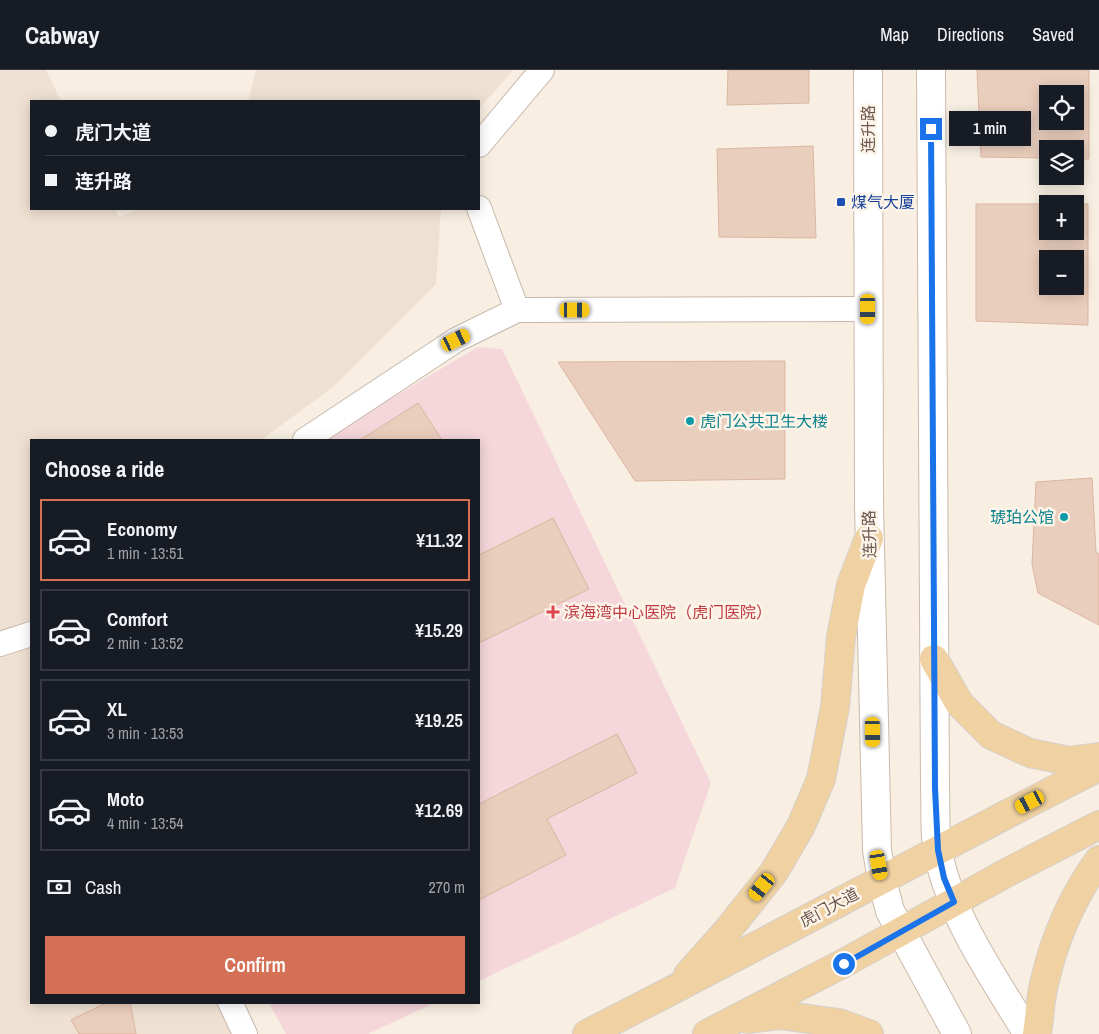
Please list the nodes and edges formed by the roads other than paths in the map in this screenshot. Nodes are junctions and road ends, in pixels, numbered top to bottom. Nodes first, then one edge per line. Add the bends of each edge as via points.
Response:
1 (542, 70) edge
2 (868, 70) edge
3 (931, 70) edge
4 (480, 144) edge
5 (480, 210) edge
6 (868, 309) junction
7 (517, 310) junction
8 (307, 439) edge
9 (869, 538) junction
10 (30, 634) edge
11 (0, 644) edge
12 (934, 659) junction
13 (1099, 757) edge
14 (1099, 767) edge
15 (1099, 825) edge
16 (938, 850) junction
17 (1099, 860) edge
18 (882, 880) junction
19 (954, 902) junction
20 (900, 932) junction
21 (675, 989) junction
22 (231, 1004) edge
23 (732, 1021) junction
24 (245, 1034) edge
25 (587, 1034) edge
26 (707, 1034) edge
27 (869, 1034) edge
28 (957, 1034) edge
29 (1028, 1034) edge
30 (1037, 1034) edge

1 - 4 street
2 - 6 main road, 连升路
3 - 12 main road
5 - 7 street
6 - 7 street
6 - 9 main road, 连升路
7 - 8 street via 456,340
9 - 18 main road, 连升路 via 875,810
9 - 21 main road via 851,585 841,637 835,707 821,779 801,826 774,872 727,932
10 - 11 street
12 - 13 main road via 959,703 991,735 1030,753 1069,761
12 - 16 main road
14 - 16 main road, 虎门大道
15 - 19 main road
16 - 18 main road, 虎门大道
16 - 19 main road
17 - 30 main road via 1061,926 1044,981
18 - 20 main road, 连升路 via 890,911
18 - 21 main road, 虎门大道
19 - 20 main road
19 - 29 main road via 980,956
20 - 23 main road
20 - 28 main road, 连升路
21 - 25 main road, 虎门大道
22 - 24 street
23 - 26 main road
23 - 27 main road via 780,1015 839,1023

